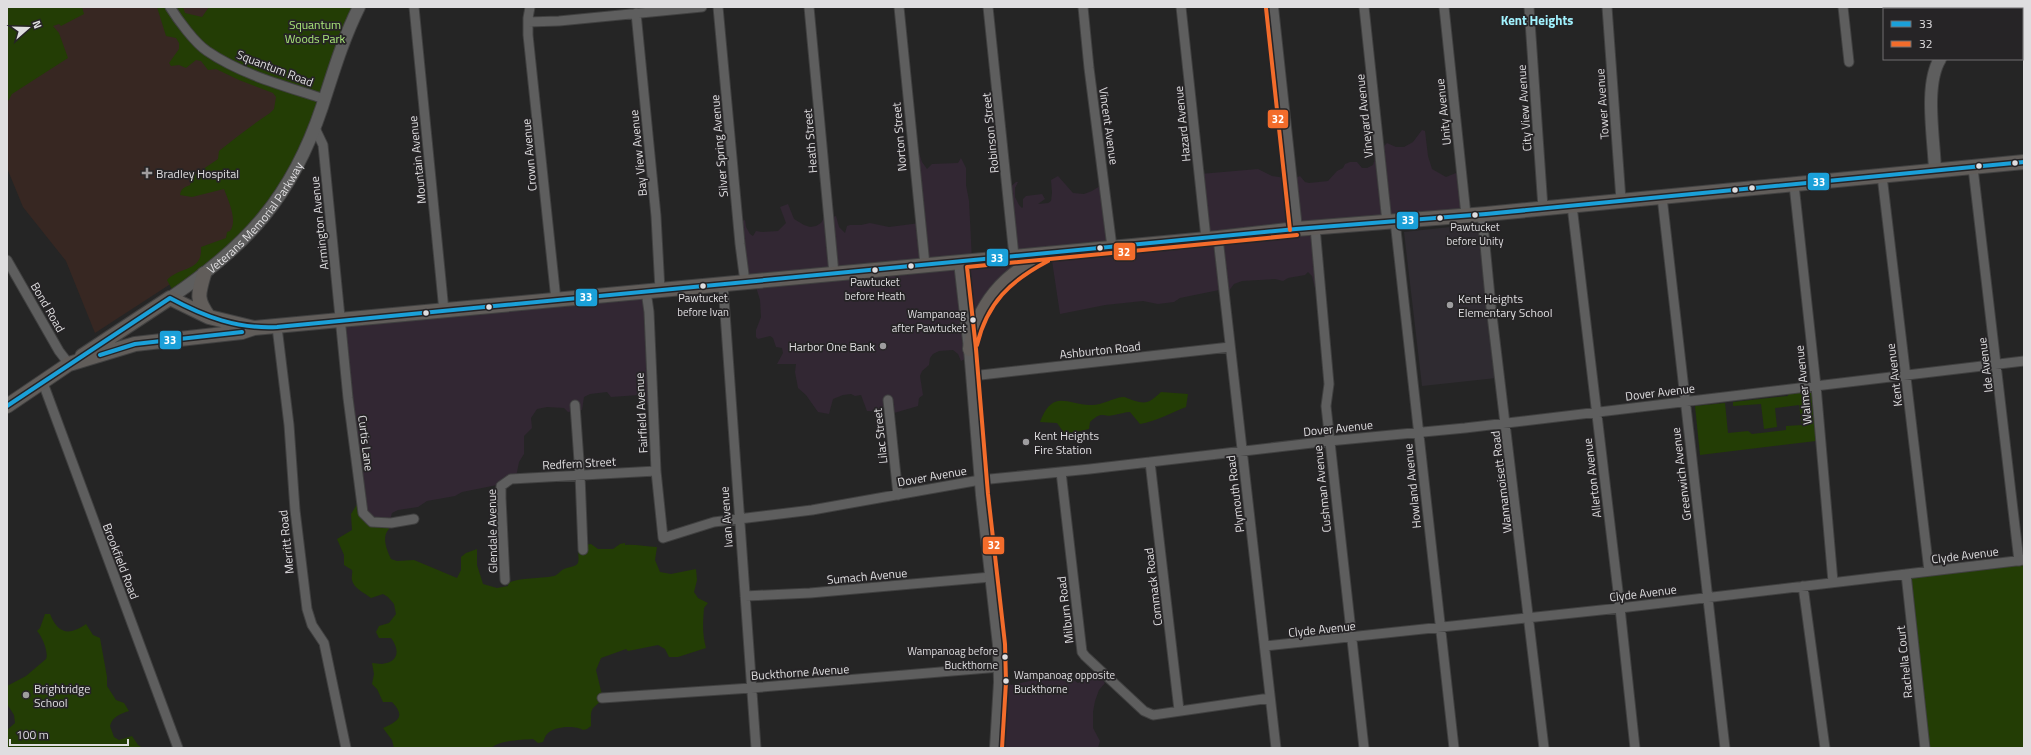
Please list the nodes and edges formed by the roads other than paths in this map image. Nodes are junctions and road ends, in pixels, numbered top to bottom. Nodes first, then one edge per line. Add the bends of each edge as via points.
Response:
1 (170, 7) edge
2 (359, 7) edge
3 (414, 7) edge
4 (530, 7) edge
5 (702, 7) edge
6 (718, 7) edge
7 (809, 7) edge
8 (900, 7) edge
9 (988, 7) edge
10 (1083, 7) edge
11 (1182, 7) edge
12 (1272, 7) edge
13 (1364, 7) edge
14 (1444, 7) edge
15 (1528, 7) edge
16 (1607, 7) edge
17 (1844, 7) edge
18 (626, 10) edge
19 (636, 13) junction
20 (528, 22) junction
21 (1936, 61) edge
22 (1849, 62) dead end
23 (324, 99) junction
24 (314, 126) junction
25 (2024, 162) edge
26 (1973, 168) junction
27 (1935, 170) junction
28 (1882, 176) junction
29 (1794, 185) junction
30 (1662, 197) junction
31 (1621, 200) junction
32 (1572, 206) junction
33 (1543, 208) junction
34 (1482, 214) junction
35 (1466, 215) junction
36 (1391, 222) junction
37 (1315, 227) junction
38 (1296, 229) junction
39 (1212, 238) junction
40 (1112, 247) junction
41 (1053, 253) junction
42 (1014, 256) junction
43 (7, 260) edge
44 (960, 262) junction
45 (925, 265) junction
46 (204, 274) junction
47 (834, 274) junction
48 (745, 282) junction
49 (723, 285) junction
50 (653, 291) junction
51 (556, 300) junction
52 (166, 301) junction
53 (444, 311) junction
54 (209, 317) junction
55 (341, 320) junction
56 (277, 327) junction
57 (248, 330) junction
58 (1230, 347) junction
59 (970, 349) junction
60 (2024, 361) edge
61 (69, 364) junction
62 (1997, 364) junction
63 (972, 376) junction
64 (1906, 376) junction
65 (43, 383) junction
66 (1816, 386) junction
67 (888, 400) dead end
68 (1685, 400) junction
69 (575, 405) dead end
70 (7, 406) edge
71 (1597, 412) junction
72 (1506, 423) junction
73 (1418, 432) junction
74 (1329, 441) junction
75 (1242, 451) junction
76 (1150, 462) junction
77 (656, 471) junction
78 (1061, 472) junction
79 (580, 475) junction
80 (980, 480) junction
81 (504, 483) joint
82 (898, 495) junction
83 (414, 519) dead end
84 (738, 519) junction
85 (662, 534) joint
86 (583, 550) dead end
87 (2021, 560) edge
88 (1929, 571) junction
89 (1906, 574) junction
90 (991, 577) junction
91 (505, 580) dead end
92 (1833, 582) junction
93 (1804, 586) junction
94 (745, 596) junction
95 (1709, 597) junction
96 (1620, 608) junction
97 (1529, 618) junction
98 (1440, 627) junction
99 (1351, 638) junction
100 (1265, 646) junction
101 (1000, 667) junction
102 (751, 688) junction
103 (602, 698) dead end
104 (1270, 698) junction
105 (1179, 710) junction
106 (178, 748) edge
107 (346, 748) edge
108 (756, 748) edge
109 (996, 748) edge
110 (1276, 748) edge
111 (1364, 748) edge
112 (1454, 748) edge
113 (1544, 748) edge
114 (1635, 748) edge
115 (1725, 748) edge
116 (1825, 748) edge
117 (1925, 748) edge

1 - 23 street, Squantum Road via 180,23 206,50 251,74
2 - 23 main road, Veterans Memorial Parkway
3 - 53 street, Mountain Avenue
4 - 20 street, Crown Avenue
5 - 19 street
6 - 48 street, Silver Spring Avenue
7 - 47 street, Heath Street
8 - 45 street, Norton Street
9 - 42 street, Robinson Street
10 - 40 street, Vincent Avenue via 1088,68
11 - 39 street, Hazard Avenue
12 - 38 main road
13 - 36 street, Vineyard Avenue
14 - 35 street, Unity Avenue
15 - 33 street, City View Avenue
16 - 31 street, Tower Avenue
17 - 22 street
18 - 19 street
18 - 20 street
19 - 50 street, Bay View Avenue via 656,216
20 - 51 street, Crown Avenue
21 - 27 main road via 1930,89
23 - 24 main road, Veterans Memorial Parkway
24 - 46 main road, Veterans Memorial Parkway via 292,177 274,206 248,236
24 - 55 street, Armington Avenue via 323,145
25 - 26 main road
26 - 27 main road
26 - 62 street, Ide Avenue
27 - 28 main road
28 - 29 main road
28 - 64 street, Kent Avenue
29 - 30 main road
29 - 66 street, Walmer Avenue
30 - 31 main road
30 - 68 street, Greenwich Avenue
31 - 32 main road
32 - 33 main road
32 - 71 street, Allerton Avenue
33 - 34 main road
34 - 35 main road
34 - 72 street, Wannamoisett Road
35 - 36 main road
36 - 37 main road
36 - 73 street, Howland Avenue
37 - 38 main road
37 - 74 street, Cushman Avenue via 1329,384 1326,406
38 - 39 main road
39 - 40 main road
39 - 58 street, Plymouth Road
40 - 41 main road
41 - 42 main road
41 - 59 main road via 1019,270 999,287 981,315 972,336
42 - 44 main road
43 - 61 street, Bond Road
44 - 45 main road
44 - 59 main road
45 - 47 main road
46 - 52 main road, Veterans Memorial Parkway
46 - 54 main road via 199,298 201,307
47 - 48 main road
48 - 49 main road
49 - 50 main road
49 - 84 street, Ivan Avenue
50 - 51 main road
50 - 77 street, Fairfield Avenue via 649,312
51 - 53 main road
52 - 54 main road
52 - 57 main road via 186,318 200,323
52 - 61 main road, Veterans Memorial Parkway
53 - 55 main road
54 - 57 main road
55 - 56 main road
55 - 83 street, Curtis Lane via 363,513 372,522 391,523
56 - 57 main road
56 - 107 street, Merritt Road via 306,609 312,625 324,643
57 - 61 main road via 135,344
58 - 63 street, Ashburton Road
58 - 75 street, Plymouth Road
59 - 63 main road
60 - 62 street, Dover Avenue
61 - 65 main road, Veterans Memorial Parkway
62 - 64 street, Dover Avenue
62 - 87 street, Ide Avenue
63 - 80 main road
64 - 66 street, Dover Avenue
64 - 88 street, Kent Avenue
65 - 70 main road, Veterans Memorial Parkway
65 - 106 street, Brookfield Road
66 - 68 street, Dover Avenue
66 - 92 street, Walmer Avenue
67 - 82 street, Lilac Street
68 - 71 street, Dover Avenue
68 - 95 street, Greenwich Avenue
69 - 79 street
71 - 72 street, Dover Avenue
71 - 96 street, Allerton Avenue
72 - 73 street, Dover Avenue
72 - 97 street, Wannamoisett Road
73 - 74 street, Dover Avenue
73 - 98 street, Howland Avenue
74 - 75 street, Dover Avenue
74 - 99 street, Cushman Avenue
75 - 76 street, Dover Avenue
75 - 100 street, Plymouth Road
76 - 78 street, Dover Avenue
76 - 105 street, Commack Road
77 - 79 street, Redfern Street
77 - 85 street, Fairfield Avenue
78 - 80 street, Dover Avenue
78 - 105 street, Milburn Road via 1082,652 1144,711 1154,715
79 - 81 street, Redfern Street via 511,479
79 - 86 street
80 - 82 street, Dover Avenue
80 - 90 main road
81 - 91 street, Glendale Avenue via 501,486 501,498
82 - 84 street, Dover Avenue via 812,510
84 - 85 street, Dover Avenue via 704,524 663,538
84 - 94 street, Ivan Avenue
87 - 88 street, Clyde Avenue
88 - 89 street, Clyde Avenue
89 - 92 street, Clyde Avenue
89 - 117 street, Rachella Court
90 - 94 street, Sumach Avenue
90 - 101 main road
92 - 93 street, Clyde Avenue
93 - 95 street, Clyde Avenue
93 - 116 street
94 - 102 street, Ivan Avenue
95 - 96 street, Clyde Avenue
95 - 115 street, Greenwich Avenue
96 - 97 street, Clyde Avenue
96 - 114 street, Allerton Avenue
97 - 98 street, Clyde Avenue
97 - 113 street, Wannamoisett Road
98 - 99 street, Clyde Avenue
98 - 112 street, Howland Avenue
99 - 100 street, Clyde Avenue
99 - 111 street, Cushman Avenue
100 - 104 street, Plymouth Road
101 - 102 street, Buckthorne Avenue
101 - 109 main road
102 - 103 street, Buckthorne Avenue
102 - 108 street, Ivan Avenue
104 - 105 street, Milburn Road
104 - 110 street, Plymouth Road

